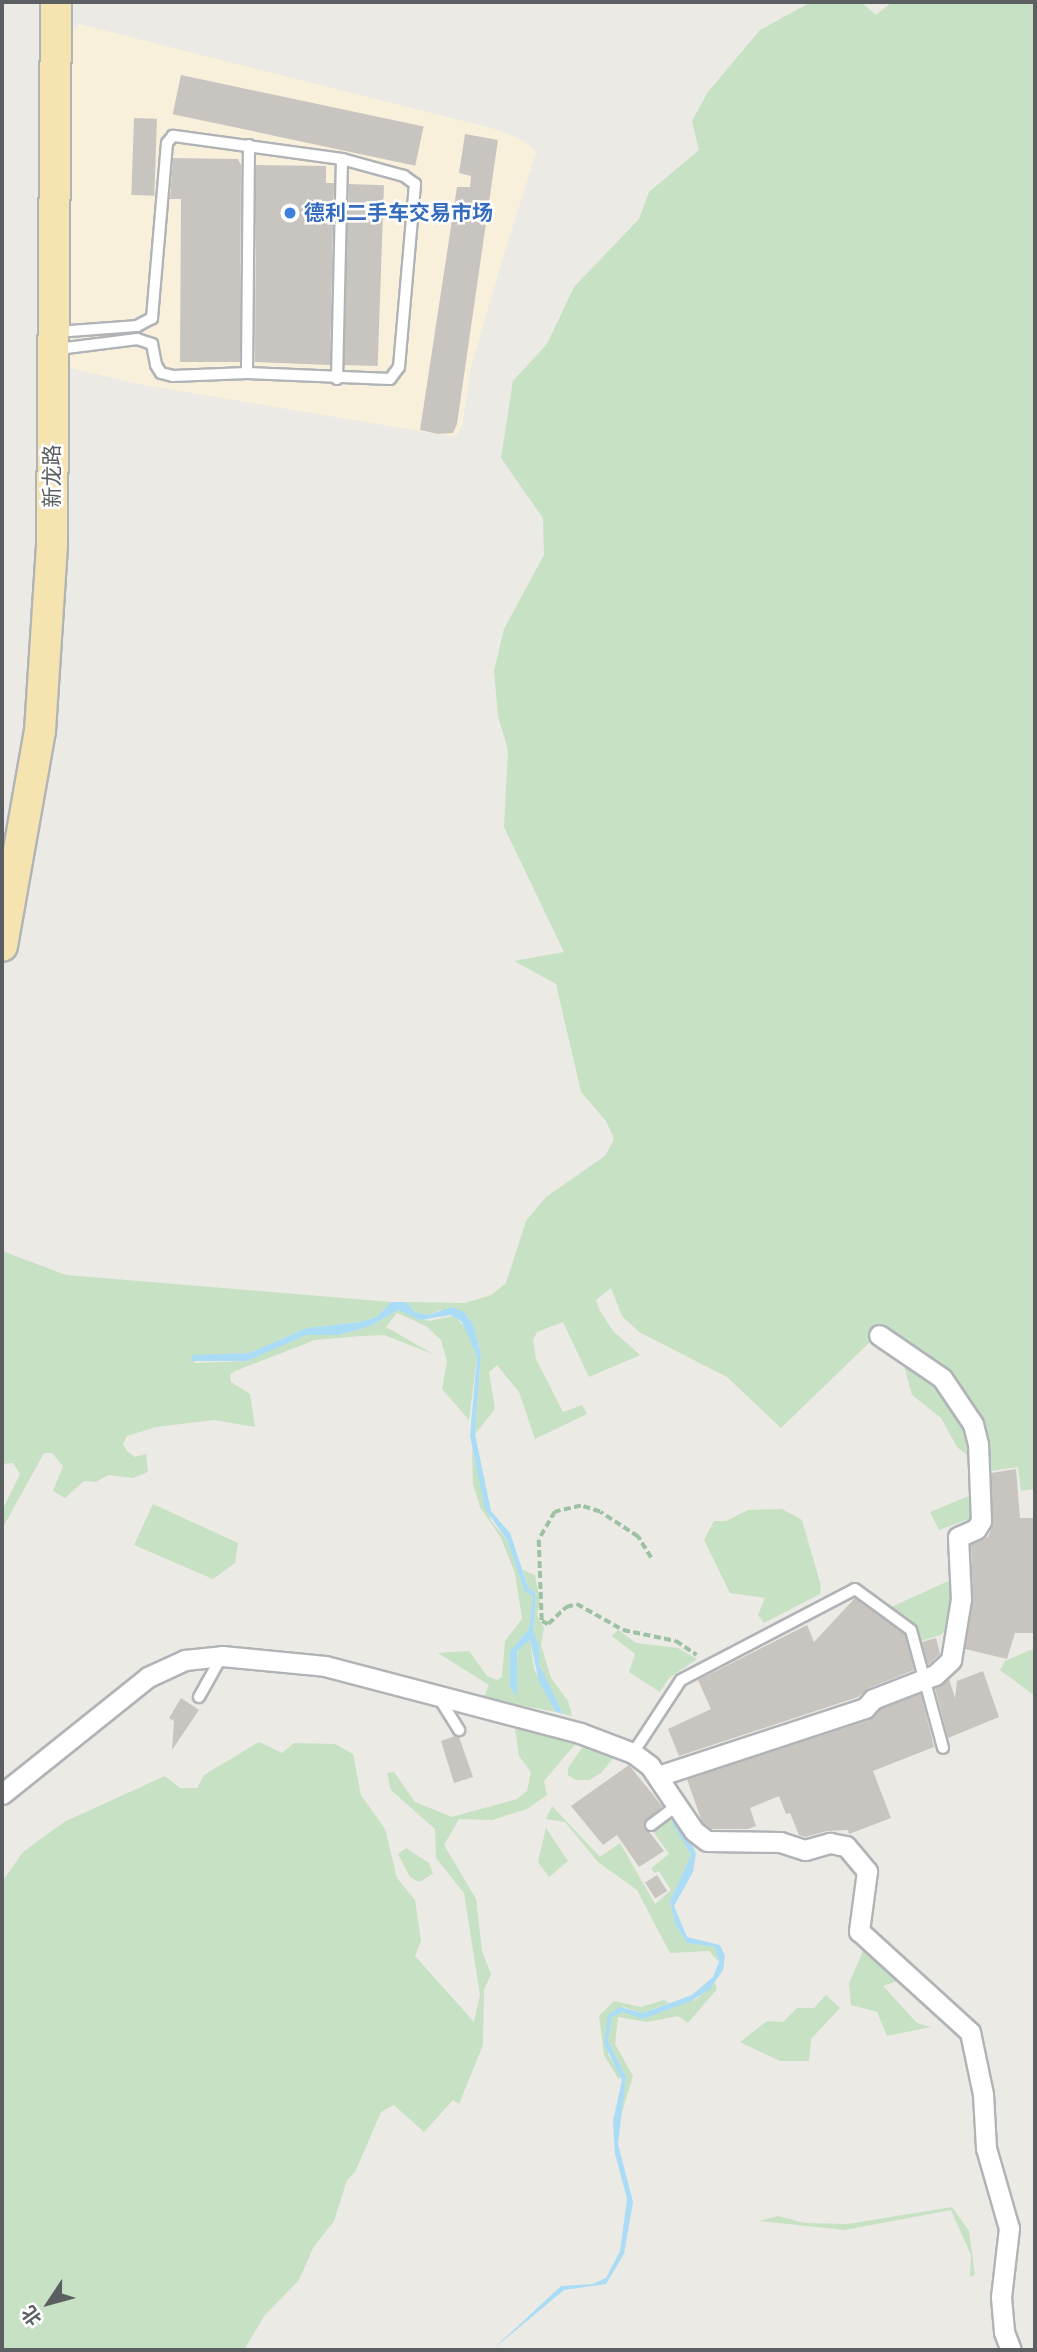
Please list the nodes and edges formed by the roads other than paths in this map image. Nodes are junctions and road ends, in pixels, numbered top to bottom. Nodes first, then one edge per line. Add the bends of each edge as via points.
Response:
1 (48, 2) edge
2 (56, 2) edge
3 (249, 145) junction
4 (342, 159) junction
5 (50, 341) junction
6 (247, 373) junction
7 (337, 379) junction
8 (2, 911) edge
9 (2, 946) edge
10 (880, 1335) dead end
11 (222, 1656) junction
12 (925, 1679) junction
13 (199, 1697) dead end
14 (439, 1698) junction
15 (459, 1730) dead end
16 (943, 1748) dead end
17 (633, 1753) junction
18 (658, 1776) junction
19 (2, 1794) edge
20 (678, 1805) junction
21 (652, 1825) dead end
22 (1011, 2350) edge

1 - 5 main road, 新龙路
2 - 5 main road, 新龙路
3 - 4 lane
3 - 5 lane via 173,135 167,143 152,318 137,326
3 - 6 lane
4 - 7 lane
4 - 7 lane via 404,176 415,184 397,375 390,379
5 - 6 lane via 137,339 152,344 161,373
5 - 8 main road, 新龙路 via 32,727
5 - 9 main road, 新龙路 via 52,543 40,731
6 - 7 lane
10 - 12 street via 942,1378 973,1424 978,1444 981,1521 976,1529 958,1537 962,1588 955,1650 943,1670
11 - 13 lane
11 - 14 street via 325,1666
11 - 19 street via 185,1660 148,1677
12 - 16 lane via 923,1688
12 - 17 lane via 911,1630 855,1589 672,1689
12 - 18 street via 873,1699 865,1708
14 - 15 lane
14 - 17 street via 580,1733
17 - 18 street
18 - 20 street
20 - 21 lane
20 - 22 street via 707,1841 780,1842 805,1850 838,1842 856,1853 866,1871 859,1931 970,2032 983,2094 986,2148 1009,2228 1001,2297 1004,2333

